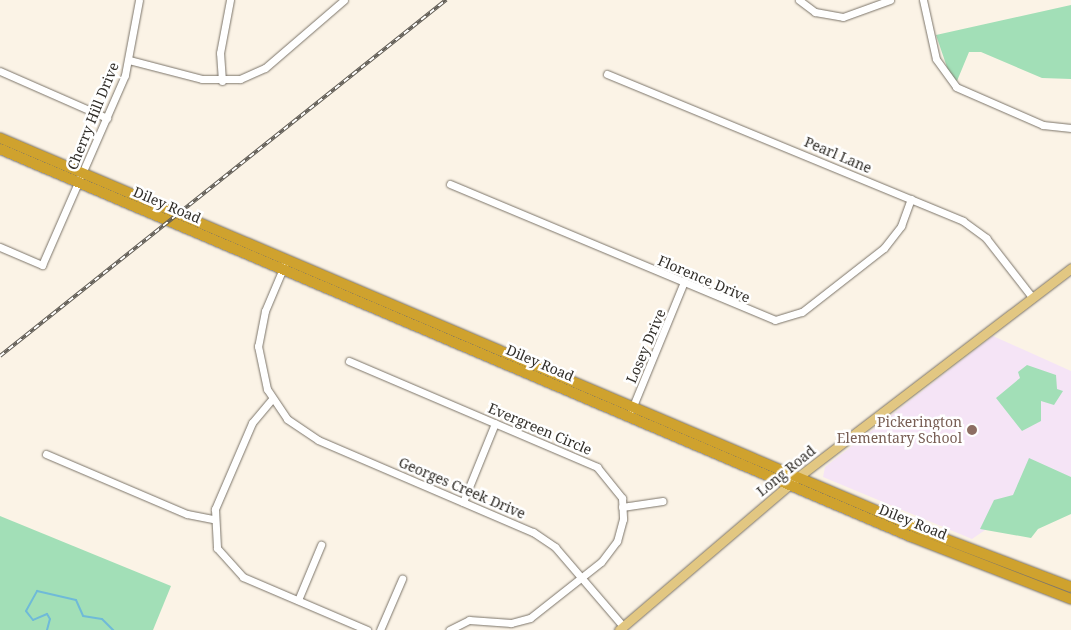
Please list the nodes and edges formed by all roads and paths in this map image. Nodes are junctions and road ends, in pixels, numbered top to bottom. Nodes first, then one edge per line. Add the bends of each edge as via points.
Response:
1 (139, 0) edge
2 (230, 0) edge
3 (344, 0) edge
4 (799, 0) edge
5 (890, 0) edge
6 (923, 0) edge
7 (129, 60) junction
8 (0, 70) edge
9 (607, 74) dead end
10 (222, 81) junction
11 (107, 118) junction
12 (1071, 128) edge
13 (0, 138) edge
14 (0, 149) edge
15 (81, 178) junction
16 (450, 184) dead end
17 (912, 199) junction
18 (0, 247) edge
19 (285, 264) junction
20 (1071, 268) edge
21 (684, 284) junction
22 (1032, 297) junction
23 (349, 362) dead end
24 (272, 399) junction
25 (631, 411) junction
26 (495, 423) junction
27 (46, 454) dead end
28 (798, 478) junction
29 (789, 485) junction
30 (664, 501) dead end
31 (463, 502) junction
32 (622, 506) junction
33 (213, 519) junction
34 (321, 545) dead end
35 (581, 576) junction
36 (402, 579) dead end
37 (1071, 588) edge
38 (1071, 598) edge
39 (298, 600) junction
40 (621, 628) edge
41 (368, 630) edge
42 (380, 630) edge
43 (449, 630) edge

1 - 7 street, Cherry Hill Drive
2 - 10 street via 220,53
3 - 10 street via 265,68
4 - 5 street via 815,12 843,17
6 - 12 street via 936,59 956,87 1042,125
7 - 10 street
7 - 11 street, Cherry Hill Drive
8 - 11 street
9 - 17 street, Pearl Lane
11 - 15 street, Cherry Hill Drive
13 - 15 highway, Diley Road
14 - 15 highway, Diley Road
15 - 18 street, Cherry Hill Drive via 42,265
15 - 19 highway, Diley Road
16 - 21 street, Florence Drive
17 - 21 street, Florence Drive via 901,226 884,248 794,317 766,318
17 - 22 street, Pearl Lane via 979,232
19 - 24 street via 261,323 260,366
19 - 25 highway, Diley Road
20 - 22 main road, Long Road
21 - 25 street, Losey Drive
22 - 28 main road, Long Road
23 - 26 street, Evergreen Circle
24 - 31 street, Georges Creek Drive via 296,427 318,440
24 - 33 street via 252,423
25 - 28 highway, Diley Road
25 - 29 highway, Diley Road
26 - 31 street
26 - 32 street, Evergreen Circle via 598,467 611,480
27 - 33 street via 188,514
28 - 29 main road, Long Road
28 - 37 highway, Diley Road
29 - 38 highway, Diley Road
29 - 40 main road, Long Road
30 - 32 street
31 - 35 street, Georges Creek Drive via 533,532
32 - 35 street via 617,541 601,562
33 - 39 street via 217,548 234,571
34 - 39 street
35 - 40 street, Georges Creek Drive
35 - 43 street via 530,618 511,623 469,620
36 - 42 street
39 - 41 street

